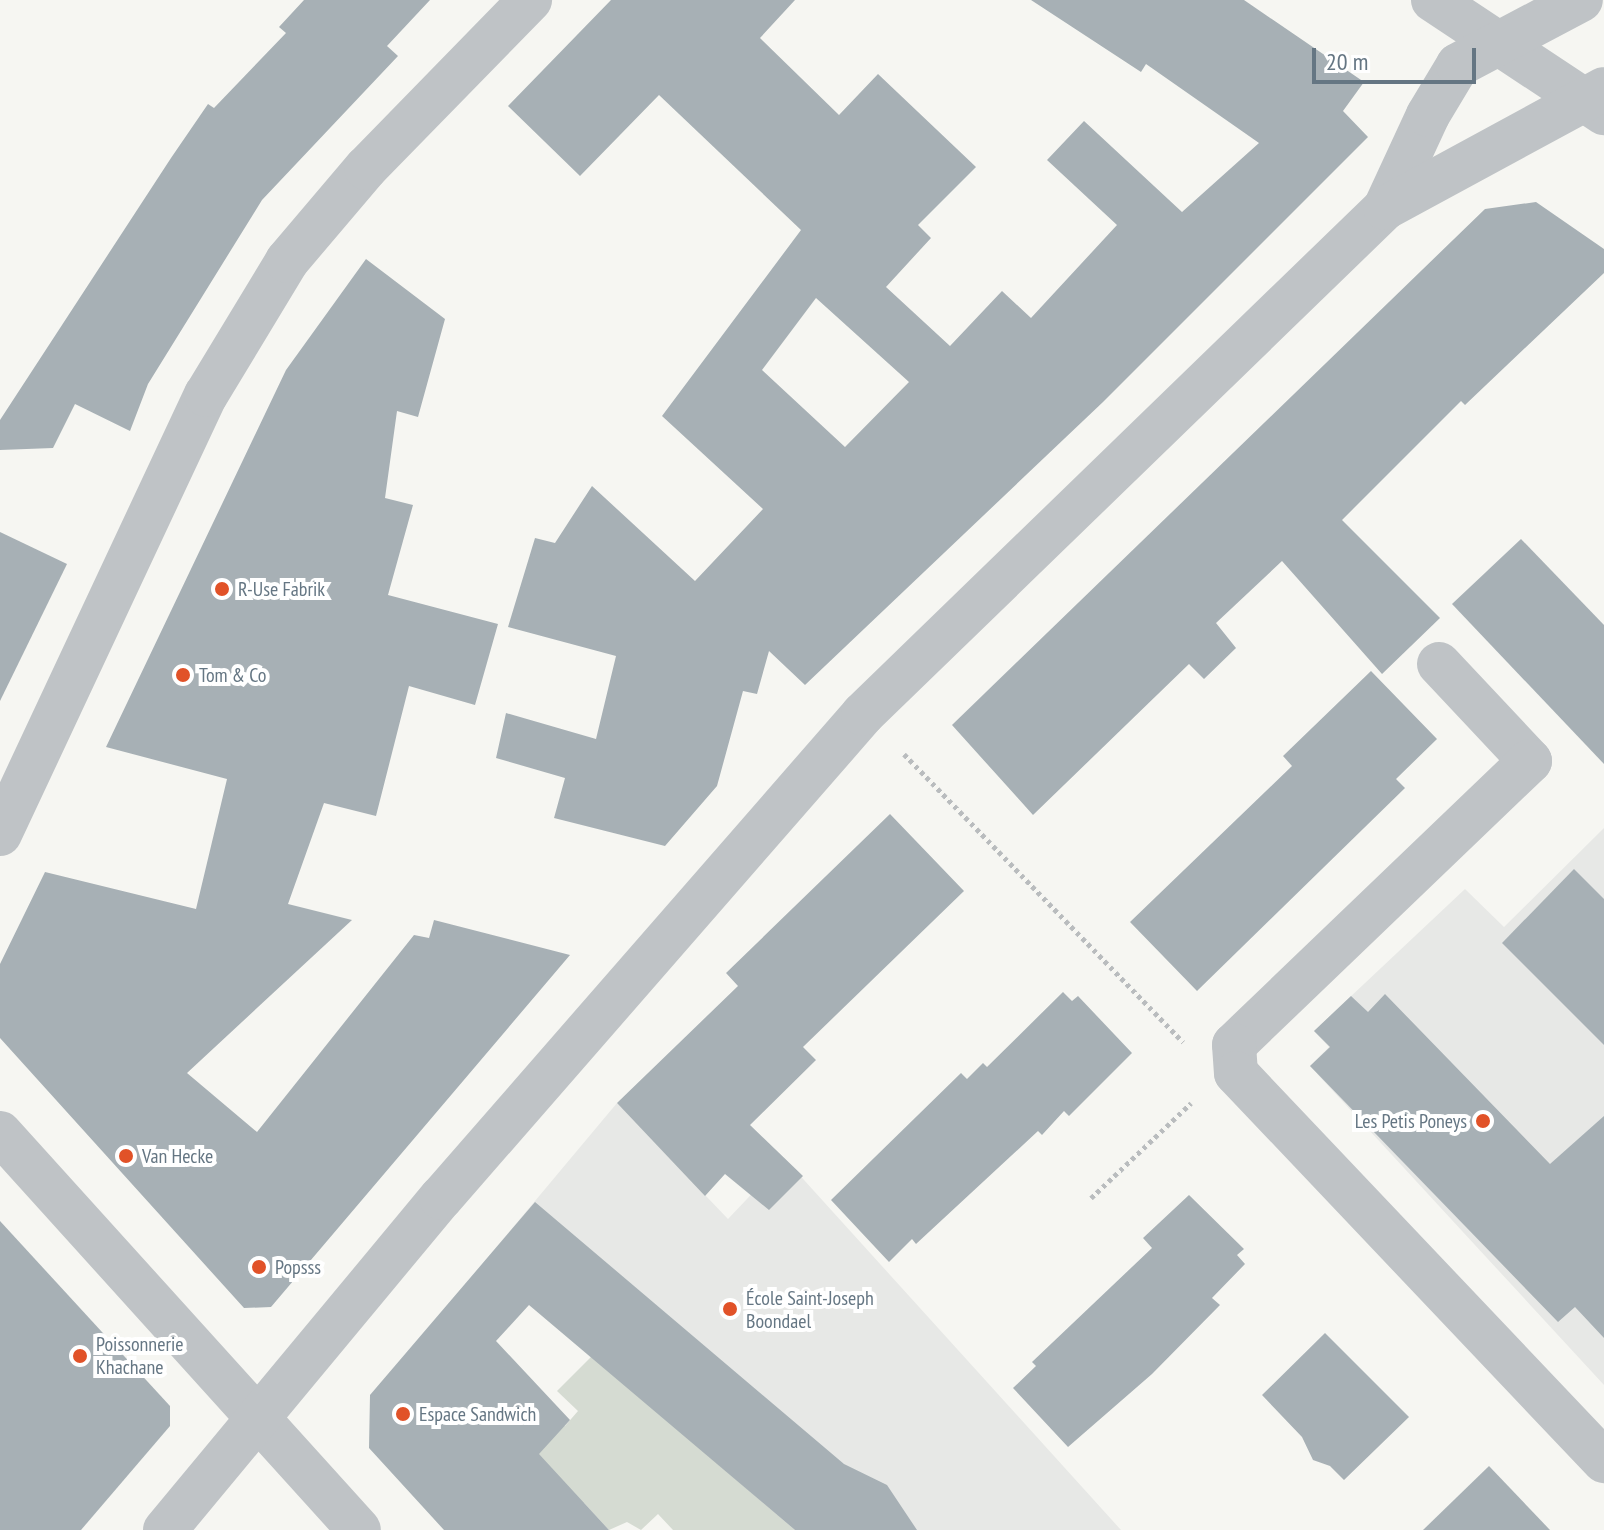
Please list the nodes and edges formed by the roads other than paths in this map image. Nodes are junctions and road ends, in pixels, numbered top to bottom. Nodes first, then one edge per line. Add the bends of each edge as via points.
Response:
1 (530, 0) edge
2 (1433, 0) edge
3 (1581, 0) edge
4 (1502, 45) junction
5 (1597, 100) edge
6 (1385, 208) junction
7 (1439, 664) dead end
8 (0, 834) edge
9 (0, 1133) edge
10 (258, 1418) junction
11 (1604, 1461) edge
12 (165, 1530) edge
13 (359, 1530) edge

1 - 8 street via 366,168 287,261 206,395
2 - 4 street
3 - 4 street
4 - 5 street
4 - 6 street via 1458,65
5 - 6 street
6 - 10 street via 863,714 659,944
7 - 11 street via 1530,761 1234,1045 1236,1073
9 - 10 street
10 - 12 street
10 - 13 street

